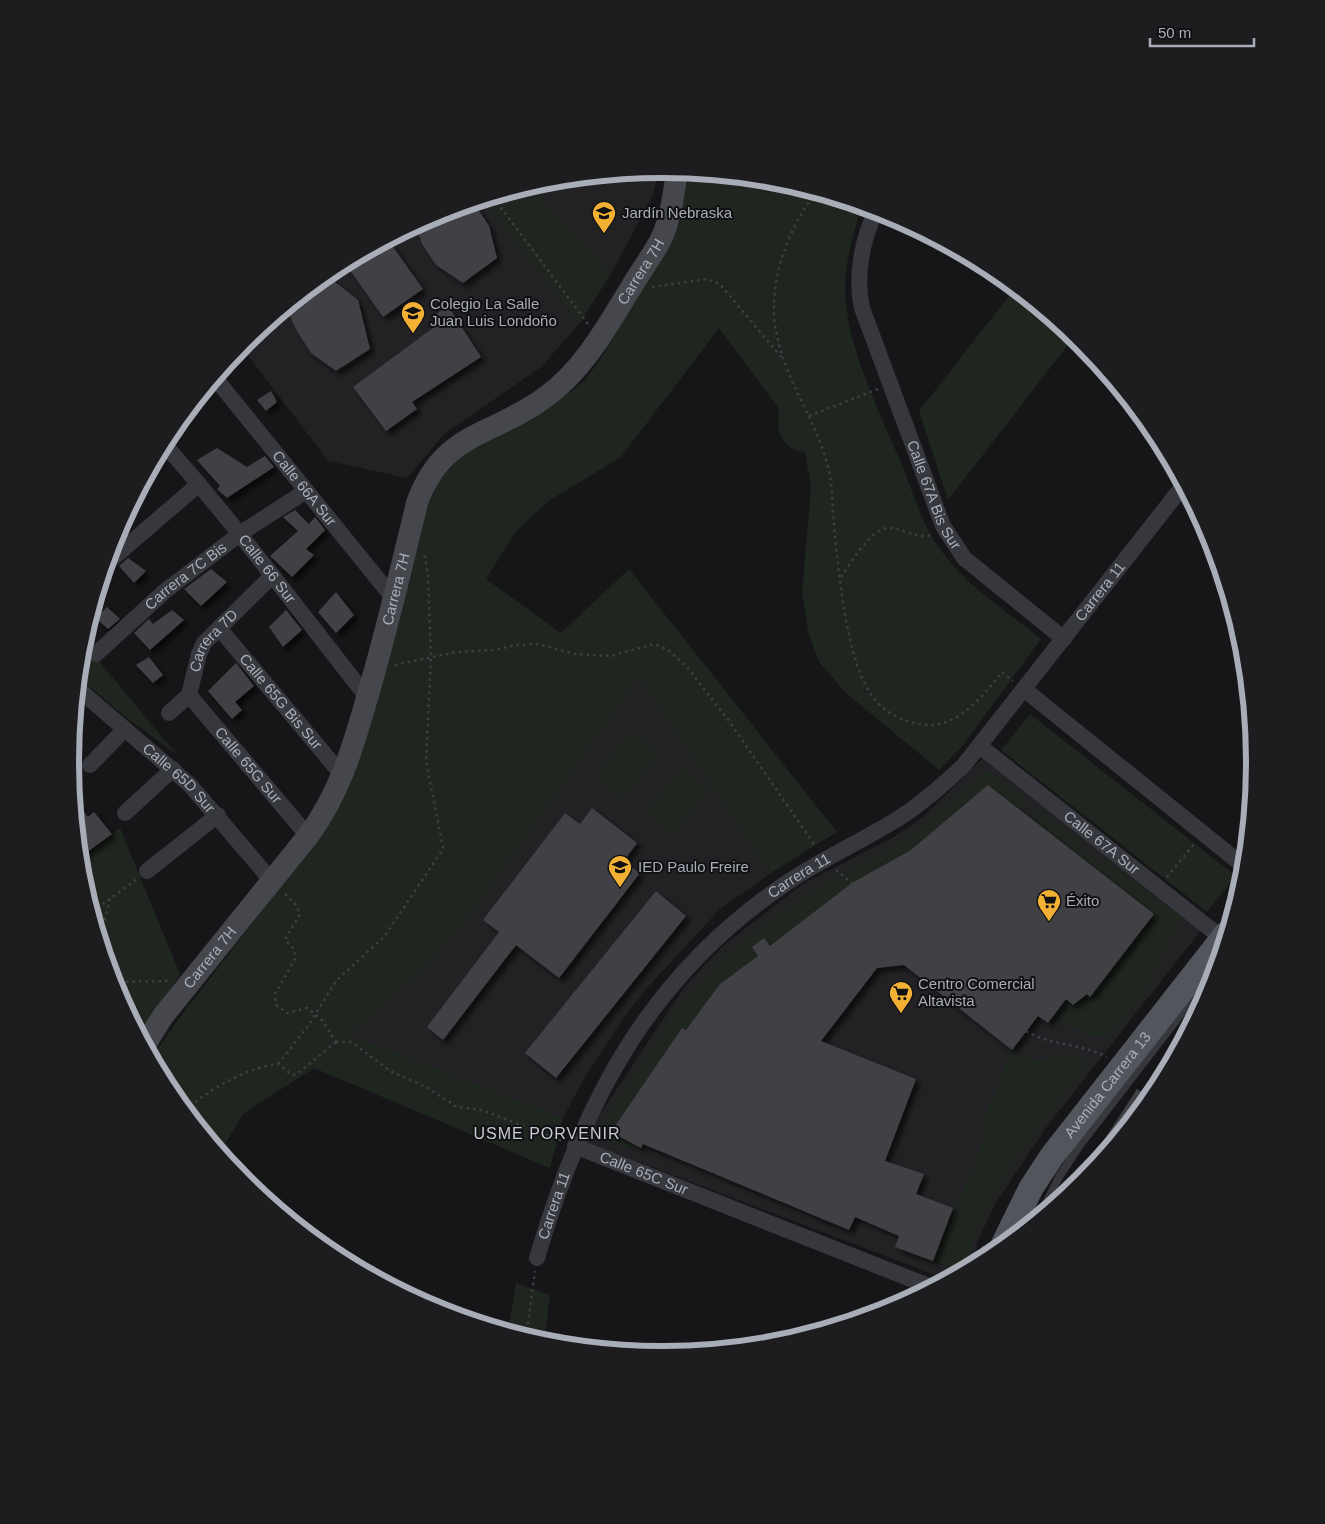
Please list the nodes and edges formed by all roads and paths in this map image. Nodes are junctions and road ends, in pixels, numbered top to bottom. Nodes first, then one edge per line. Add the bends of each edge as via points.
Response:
1 (676, 178) edge
2 (813, 198) edge
3 (497, 202) edge
4 (874, 218) edge
5 (629, 290) junction
6 (599, 339) junction
7 (782, 358) junction
8 (219, 383) edge
9 (890, 385) junction
10 (809, 416) junction
11 (169, 450) edge
12 (199, 484) junction
13 (1179, 491) edge
14 (306, 492) junction
15 (945, 530) junction
16 (241, 533) junction
17 (423, 545) dead end
18 (117, 554) edge
19 (272, 577) junction
20 (840, 578) junction
21 (394, 598) junction
22 (218, 628) junction
23 (1064, 639) junction
24 (96, 654) dead end
25 (431, 658) junction
26 (376, 667) junction
27 (1025, 690) junction
28 (83, 695) edge
29 (189, 695) junction
30 (367, 697) junction
31 (169, 713) dead end
32 (125, 729) junction
33 (981, 747) junction
34 (90, 765) dead end
35 (173, 768) junction
36 (343, 776) junction
37 (125, 813) dead end
38 (218, 816) junction
39 (1203, 833) junction
40 (308, 836) junction
41 (824, 860) junction
42 (1237, 861) edge
43 (147, 871) joint
44 (270, 880) junction
45 (852, 883) dead end
46 (1158, 888) junction
47 (111, 898) junction
48 (98, 908) edge
49 (103, 927) edge
50 (1220, 934) edge
51 (1216, 948) edge
52 (190, 981) junction
53 (122, 982) edge
54 (1199, 992) edge
55 (315, 1014) junction
56 (1026, 1031) dead end
57 (149, 1039) edge
58 (336, 1042) junction
59 (278, 1064) junction
60 (1122, 1067) junction
61 (192, 1107) edge
62 (575, 1146) junction
63 (1048, 1200) edge
64 (1009, 1231) edge
65 (537, 1258) joint
66 (924, 1284) edge
67 (527, 1330) edge

1 - 5 street, Carrera 7H via 662,237
2 - 7 path via 791,233 779,268 774,315
3 - 6 path
4 - 9 street, Calle 67A Bis Sur via 858,285 862,308
5 - 6 street, Carrera 7H
5 - 7 path via 707,279 720,284
6 - 21 street, Carrera 7H via 573,373 547,396 460,443 433,468 417,503
7 - 10 path via 796,395
8 - 14 street, Calle 66A Sur
9 - 10 path
9 - 15 street, Calle 67A Bis Sur
10 - 20 path via 829,471
11 - 12 street, Calle 66 Sur
12 - 16 street, Calle 66 Sur
12 - 18 street
13 - 23 street, Carrera 11
14 - 16 street, Carrera 7C Bis
14 - 21 street, Calle 66A Sur
15 - 20 path via 923,537 890,528 879,530 864,544
15 - 23 street, Calle 67A Bis Sur via 964,558
16 - 19 street, Calle 66 Sur
16 - 24 street, Carrera 7C Bis via 165,591
17 - 25 path via 428,576
19 - 22 street, Carrera 7D
19 - 30 street, Calle 66 Sur
20 - 27 path via 857,665 875,699 895,717 920,725 944,725 974,706 1002,672
21 - 26 street, Carrera 7H
22 - 29 street, Carrera 7D via 199,654
22 - 36 street, Calle 65G Bis Sur
23 - 27 street, Carrera 11
25 - 26 path
25 - 41 path via 515,644 538,644 576,654 611,656 654,644 667,649 687,667 729,721
25 - 55 path via 426,762 441,852 384,937 340,977
26 - 30 street, Carrera 7H
27 - 33 street, Carrera 11
27 - 39 street
28 - 32 street, Calle 65D Sur
29 - 31 street, Carrera 7D
29 - 40 street, Calle 65G Sur
30 - 36 street, Carrera 7H
32 - 34 street
32 - 35 street, Calle 65D Sur
33 - 41 street, Carrera 11 via 941,787 905,814
33 - 46 street, Calle 67A Sur
35 - 37 street
35 - 38 street, Calle 65D Sur
36 - 40 street, Carrera 7H
38 - 43 street
38 - 44 street, Calle 65D Sur
39 - 42 street
39 - 46 path
40 - 44 street, Carrera 7H
41 - 45 path
41 - 62 street, Carrera 11 via 790,880 744,915 681,974 646,1018 615,1066
43 - 47 path
44 - 52 street, Carrera 7H
44 - 55 path via 297,906 300,914 286,935 285,940 294,949 296,957 275,994 276,1005 287,1012 307,1008
46 - 50 street, Calle 67A Sur
47 - 48 path
47 - 49 path
51 - 60 main road, Avenida Carrera 13
52 - 53 path
52 - 57 street, Carrera 7H
54 - 63 lane via 1080,1145
55 - 58 path
55 - 59 path
56 - 60 path via 1045,1039 1083,1046
58 - 59 path via 296,1074 292,1075
58 - 62 path via 351,1042 392,1072 426,1087 457,1107 482,1110
59 - 61 path via 239,1076
60 - 64 main road, Avenida Carrera 13 via 1041,1172
62 - 65 street, Carrera 11
62 - 66 street, Calle 65C Sur
65 - 67 path, Carrera 11

